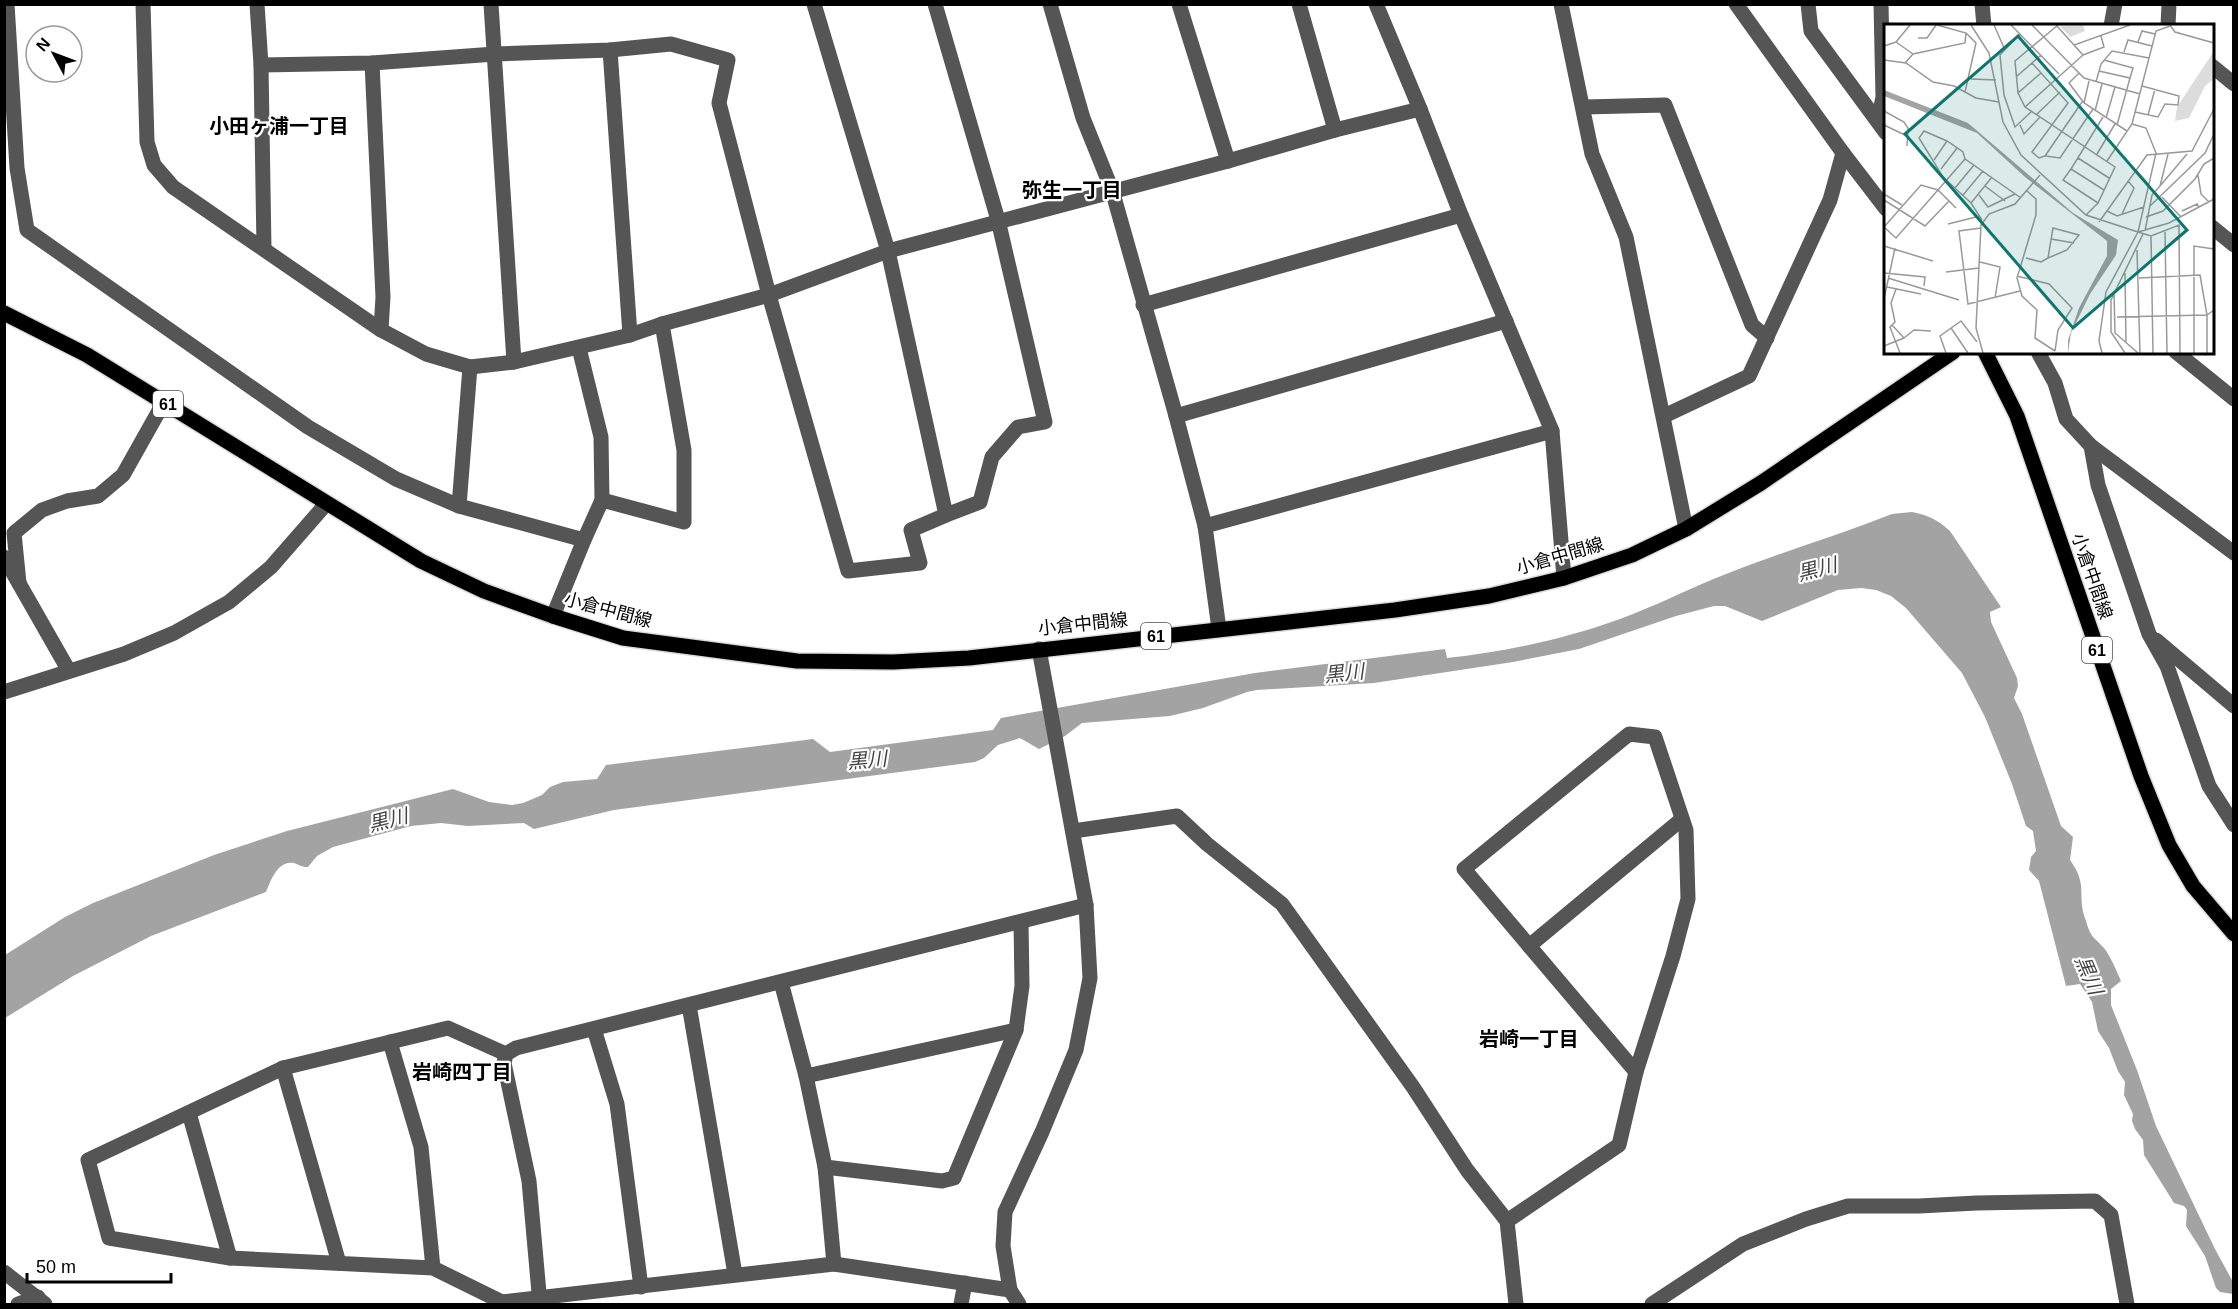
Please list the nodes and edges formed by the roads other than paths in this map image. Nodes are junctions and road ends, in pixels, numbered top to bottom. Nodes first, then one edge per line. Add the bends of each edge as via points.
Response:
1 (7, 4) edge
2 (142, 4) edge
3 (257, 4) edge
4 (491, 4) edge
5 (814, 4) edge
6 (935, 4) edge
7 (1050, 4) edge
8 (1179, 4) edge
9 (1299, 4) edge
10 (1376, 4) edge
11 (1562, 4) edge
12 (1736, 4) edge
13 (1808, 4) edge
14 (1881, 4) edge
15 (1982, 4) edge
16 (2115, 4) edge
17 (2169, 4) edge
18 (1984, 24) edge
19 (2111, 24) edge
20 (2168, 24) edge
21 (610, 50) junction
22 (495, 54) junction
23 (372, 63) junction
24 (261, 65) junction
25 (2214, 68) edge
26 (2234, 84) edge
27 (1584, 107) junction
28 (1420, 109) junction
29 (1882, 127) edge
30 (1335, 130) junction
31 (1843, 153) junction
32 (1228, 161) junction
33 (11, 166) edge
34 (1112, 190) junction
35 (1884, 206) edge
36 (1461, 215) junction
37 (998, 220) junction
38 (2214, 229) edge
39 (2234, 245) edge
40 (264, 249) junction
41 (888, 251) junction
42 (769, 295) junction
43 (1143, 305) junction
44 (4, 314) edge
45 (1506, 321) junction
46 (662, 324) junction
47 (381, 330) junction
48 (630, 335) junction
49 (1767, 338) junction
50 (579, 348) junction
51 (1950, 354) edge
52 (1986, 354) edge
53 (2039, 354) edge
54 (2178, 354) edge
55 (514, 362) junction
56 (470, 367) junction
57 (2234, 399) edge
58 (164, 402) junction
59 (1176, 416) junction
60 (1664, 416) junction
61 (1552, 431) junction
62 (2091, 446) junction
63 (602, 500) junction
64 (326, 504) junction
65 (459, 506) junction
66 (946, 515) junction
67 (1205, 526) junction
68 (1686, 529) junction
69 (584, 540) junction
70 (2234, 554) edge
71 (4, 557) edge
72 (1564, 578) junction
73 (19, 583) junction
74 (553, 616) junction
75 (1219, 629) junction
76 (2149, 634) junction
77 (1039, 649) junction
78 (69, 671) junction
79 (4, 692) edge
80 (2234, 706) edge
81 (1682, 819) junction
82 (2234, 825) edge
83 (1073, 831) junction
84 (1086, 905) junction
85 (1021, 922) junction
86 (2234, 934) edge
87 (1529, 946) junction
88 (781, 982) junction
89 (689, 1005) junction
90 (594, 1029) junction
91 (1016, 1030) junction
92 (390, 1042) junction
93 (506, 1054) junction
94 (284, 1068) junction
95 (1636, 1072) junction
96 (806, 1076) junction
97 (189, 1113) junction
98 (825, 1167) junction
99 (1507, 1221) junction
100 (230, 1258) junction
101 (339, 1263) junction
102 (834, 1264) junction
103 (433, 1268) junction
104 (4, 1272) edge
105 (735, 1274) junction
106 (965, 1283) junction
107 (641, 1287) junction
108 (1010, 1290) junction
109 (41, 1301) edge
110 (540, 1301) edge
111 (18, 1305) edge
112 (961, 1305) edge
113 (1019, 1305) edge
114 (1516, 1305) edge
115 (1652, 1305) edge
116 (2127, 1305) edge

1 - 33 street
2 - 40 street via 147,142 154,165 173,187
3 - 24 street
4 - 22 street
5 - 41 street
6 - 37 street
7 - 34 street via 1083,118
8 - 32 street
9 - 30 street
10 - 28 street
11 - 27 street via 1570,57
12 - 31 street
13 - 29 street via 1811,31
14 - 29 street
15 - 18 street
16 - 19 street
17 - 20 street
21 - 22 street
21 - 42 street via 671,44 728,60 719,103
21 - 48 street
22 - 23 street
22 - 55 street
23 - 24 street
23 - 47 street via 383,297
24 - 40 street
25 - 26 street
27 - 49 street via 1665,105 1752,325
27 - 60 street via 1592,154 1626,237
28 - 30 street
28 - 36 street
30 - 32 street
31 - 35 street
31 - 49 street via 1830,200
32 - 34 street
33 - 65 street via 27,230 308,427 396,479
34 - 37 street
34 - 43 street
36 - 43 street
36 - 45 street
37 - 41 street
37 - 66 street via 1045,422 1018,427 992,457 980,502
38 - 39 street
40 - 47 street
41 - 42 street
41 - 66 street
42 - 46 street
42 - 66 street via 848,571 920,563 911,531
43 - 59 street
44 - 58 main road, 61 via 87,355
45 - 59 street
45 - 61 street
46 - 48 street
46 - 63 street via 684,450 684,522
47 - 56 street via 426,354
48 - 50 street
49 - 60 street via 1749,376
50 - 55 street
50 - 63 street via 601,437
51 - 68 main road, 小倉中間線 / 61 via 1761,483
52 - 86 main road, 小倉中間線 / 61 via 2017,417 2141,776 2169,845 2193,886
53 - 62 street via 2055,383 2066,418
54 - 57 street
55 - 56 street
56 - 65 street
58 - 64 main road, 61
58 - 73 street via 123,475 98,496 42,510 14,533
59 - 67 street
60 - 68 street
61 - 67 street
61 - 72 street
62 - 70 street
62 - 76 street via 2098,485
63 - 69 street
64 - 74 main road, 小倉中間線 / 61 via 421,561 484,591
64 - 78 street via 271,567 229,603 174,633
65 - 69 street
67 - 75 street
68 - 72 main road, 小倉中間線 / 61 via 1632,555
69 - 74 street
71 - 73 street
72 - 75 main road, 小倉中間線 / 61 via 1489,596 1395,610
73 - 78 street
74 - 77 main road, 小倉中間線 / 61 via 622,638 797,661 893,662
75 - 77 main road, 小倉中間線 / 61
76 - 80 street
76 - 82 street via 2167,666 2209,786
77 - 83 street
78 - 79 street
81 - 87 street
81 - 87 street via 1655,737 1629,734 1464,869
81 - 95 street via 1686,830 1688,899
83 - 84 street
83 - 99 street via 1177,816 1281,904
84 - 85 street
84 - 108 street via 1090,978 1076,1050 1005,1212 1003,1246
85 - 88 street
85 - 91 street via 1022,986
87 - 95 street
88 - 89 street
88 - 96 street
89 - 90 street
89 - 105 street
90 - 93 street via 516,1048
90 - 107 street via 617,1104
91 - 96 street
91 - 98 street via 954,1178 942,1181
92 - 93 street via 448,1029
92 - 94 street
92 - 103 street via 421,1147
93 - 110 street via 504,1063 529,1181
94 - 97 street
94 - 101 street
95 - 99 street via 1619,1145
96 - 98 street
97 - 100 street
97 - 100 street via 88,1160 109,1238
98 - 102 street
99 - 114 street
100 - 101 street
101 - 103 street
102 - 105 street
102 - 106 street
103 - 110 street via 502,1302
104 - 109 street
105 - 107 street
106 - 108 street
106 - 112 street
107 - 110 street
108 - 113 street
109 - 111 street
115 - 116 street via 1743,1244 1848,1206 2095,1201 2111,1215

